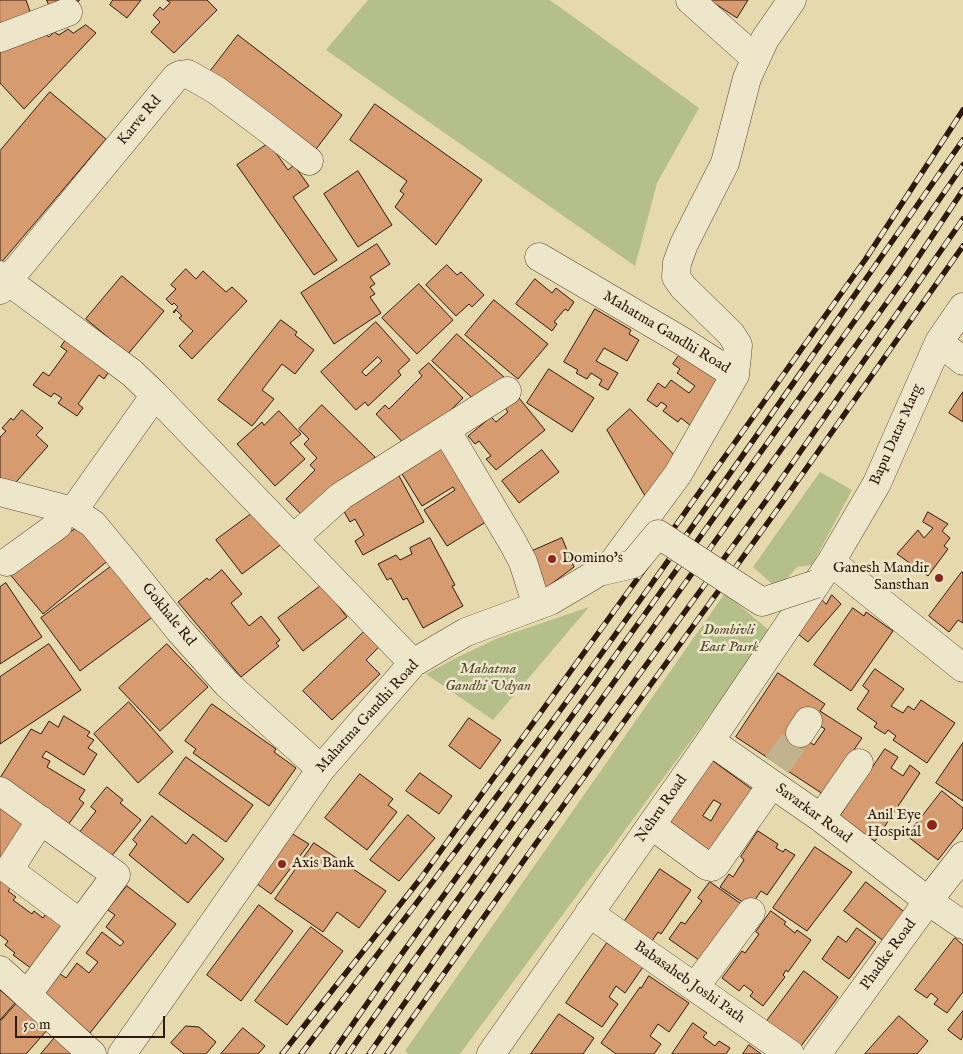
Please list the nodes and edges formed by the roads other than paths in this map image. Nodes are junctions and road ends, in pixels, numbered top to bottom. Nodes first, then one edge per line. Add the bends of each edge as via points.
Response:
1 (690, 0) edge
2 (792, 0) edge
3 (68, 12) dead end
4 (0, 38) edge
5 (756, 59) junction
6 (309, 161) dead end
7 (539, 257) dead end
8 (3, 282) edge
9 (963, 307) edge
10 (939, 342) junction
11 (963, 361) edge
12 (735, 375) junction
13 (507, 391) dead end
14 (155, 395) junction
15 (446, 430) junction
16 (0, 492) edge
17 (66, 510) junction
18 (292, 539) junction
19 (7, 562) dead end
20 (599, 572) junction
21 (823, 573) junction
22 (537, 606) junction
23 (961, 662) edge
24 (413, 663) junction
25 (710, 741) junction
26 (859, 763) dead end
27 (321, 769) junction
28 (771, 777) junction
29 (0, 791) edge
30 (821, 818) junction
31 (41, 820) junction
32 (651, 825) junction
33 (963, 856) edge
34 (928, 901) junction
35 (750, 912) dead end
36 (589, 913) junction
37 (80, 923) junction
38 (963, 926) edge
39 (0, 970) edge
40 (700, 980) junction
41 (27, 995) junction
42 (128, 1052) edge
43 (92, 1054) edge
44 (490, 1054) edge
45 (790, 1054) edge
46 (817, 1054) edge

1 - 5 street
2 - 5 street via 765,39
3 - 4 street
5 - 12 street via 747,78 725,163 676,263 676,277 683,287 738,345
6 - 8 street, Karve Rd via 216,90 188,74 180,75
7 - 12 street, Mahatma Gandhi Road
8 - 14 street via 132,373
9 - 10 street, Bapu Datar Marg
10 - 11 street
10 - 21 street, Bapu Datar Marg via 877,483
12 - 20 street, Mahatma Gandhi Road via 678,474 611,565
13 - 15 street
14 - 17 street
14 - 18 street
15 - 18 street via 341,496
15 - 22 street via 523,562
16 - 17 street, Gokhale Rd
17 - 19 street via 58,526
17 - 27 street, Gokhale Rd via 93,524 227,684
18 - 24 street
20 - 21 street, bridge via 633,564 658,534 762,602
20 - 22 street, Mahatma Gandhi Road
21 - 23 street
21 - 25 street, Nehru Road
22 - 24 street, Mahatma Gandhi Road via 466,632
24 - 27 street, Mahatma Gandhi Road
25 - 28 street, Savarkar Road
25 - 32 street, Nehru Road
26 - 30 street
27 - 42 street, Mahatma Gandhi Road
28 - 30 street, Savarkar Road
28 - 32 street via 712,867
29 - 31 street
30 - 34 street, Savarkar Road
31 - 37 street via 9,870
31 - 37 street via 116,875
32 - 36 street, Nehru Road
33 - 34 street, Phadke Road
34 - 38 street, Savarkar Road
34 - 46 street, Phadke Road
35 - 40 street
36 - 40 street, Babasaheb Joshi Path via 654,959
36 - 44 street, Nehru Road
37 - 41 street
39 - 41 street
40 - 45 street, Babasaheb Joshi Path
41 - 43 street

